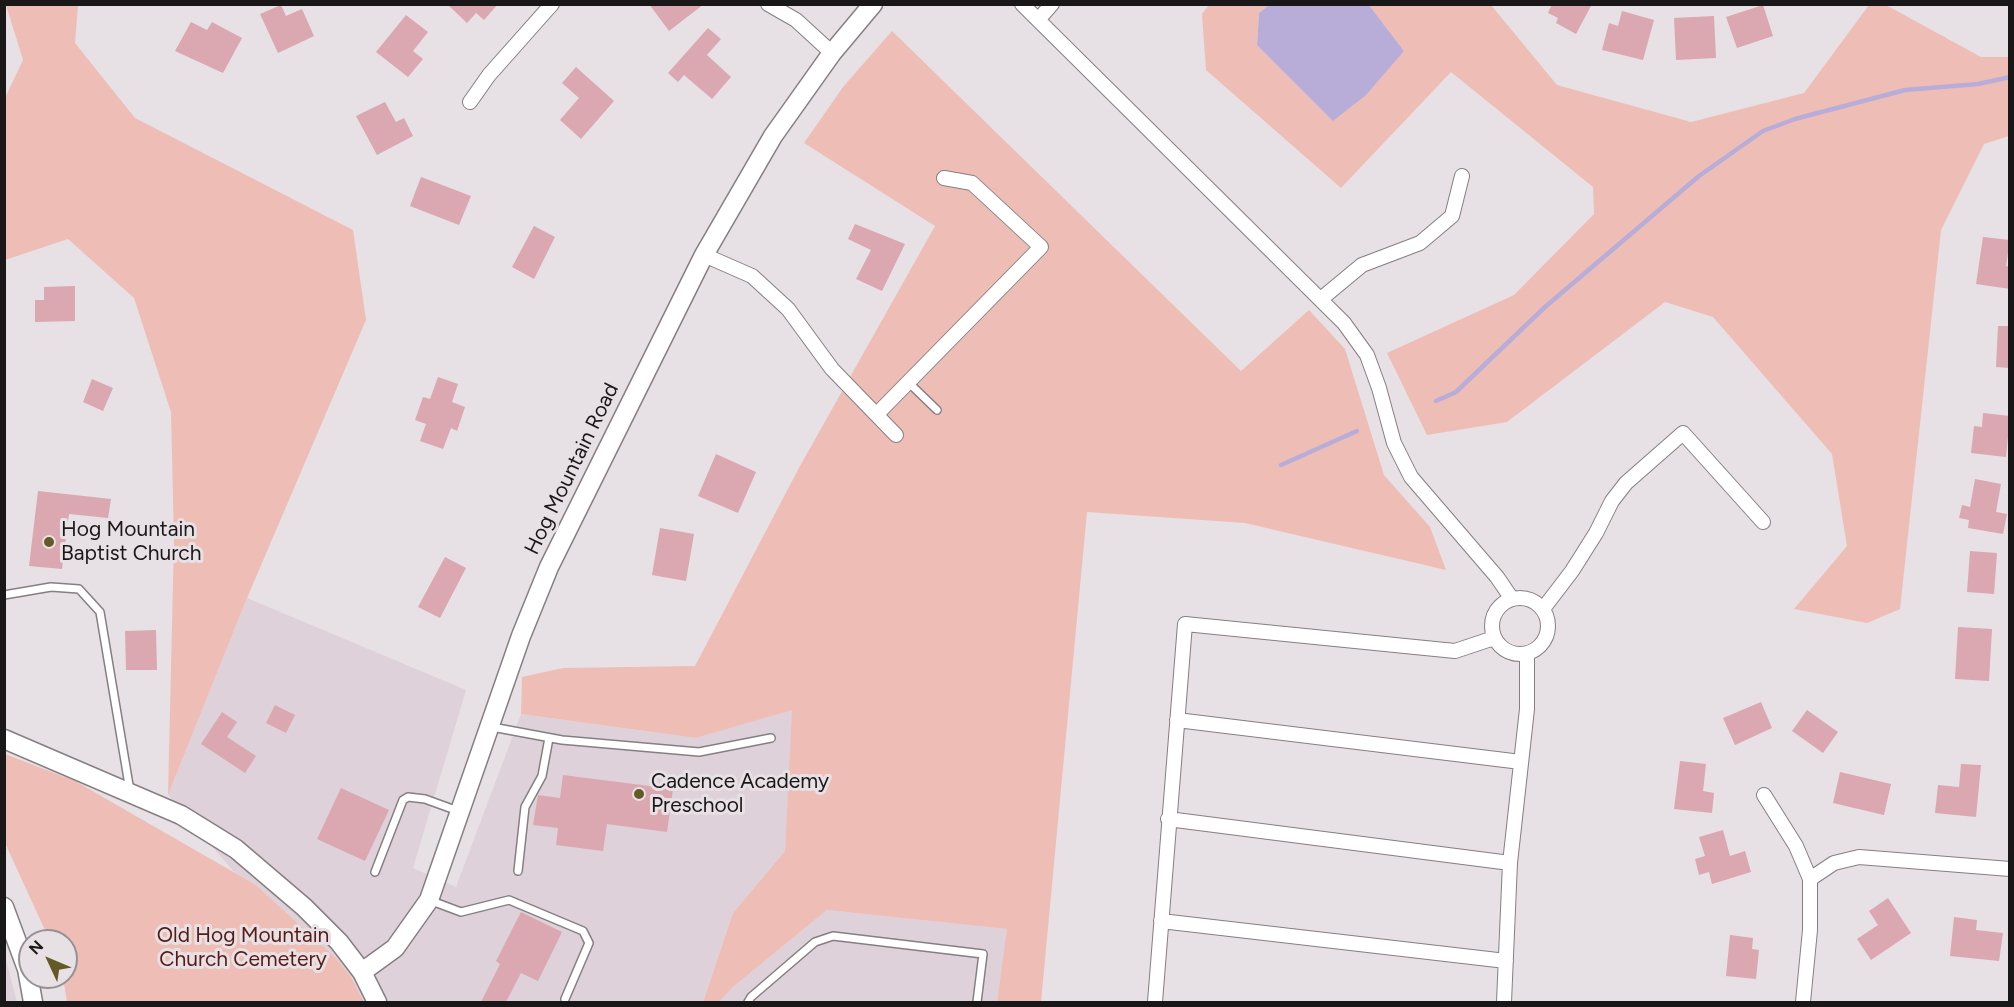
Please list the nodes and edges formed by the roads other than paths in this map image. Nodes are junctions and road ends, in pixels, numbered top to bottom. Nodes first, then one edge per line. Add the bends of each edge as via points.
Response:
1 (552, 4) edge
2 (768, 4) edge
3 (873, 4) edge
4 (1022, 4) edge
5 (1052, 4) edge
6 (1038, 20) junction
7 (832, 53) junction
8 (470, 102) dead end
9 (1462, 176) dead end
10 (944, 178) dead end
11 (704, 255) junction
12 (1321, 299) junction
13 (908, 382) junction
14 (937, 410) dead end
15 (877, 414) junction
16 (897, 435) dead end
17 (1763, 522) dead end
18 (4, 596) edge
19 (1512, 599) junction
20 (1543, 609) junction
21 (1494, 638) junction
22 (1527, 654) junction
23 (1177, 720) junction
24 (489, 727) junction
25 (549, 738) junction
26 (771, 738) dead end
27 (4, 739) edge
28 (1521, 762) junction
29 (130, 793) junction
30 (1764, 795) dead end
31 (461, 812) junction
32 (1168, 819) junction
33 (1510, 863) junction
34 (2010, 869) edge
35 (518, 871) dead end
36 (375, 872) dead end
37 (1810, 879) junction
38 (429, 900) junction
39 (4, 907) edge
40 (1161, 921) junction
41 (1506, 961) junction
42 (362, 972) junction
43 (565, 999) dead end
44 (33, 1002) edge
45 (376, 1002) edge
46 (748, 1002) edge
47 (977, 1002) edge
48 (1155, 1002) edge
49 (1504, 1002) edge
50 (1803, 1002) edge

1 - 8 street
2 - 7 street via 796,20
3 - 7 street, Hog Mountain Road
4 - 6 street
5 - 6 street
6 - 12 street
7 - 11 street, Hog Mountain Road via 773,136
9 - 12 street via 1452,216 1420,243 1362,266
10 - 13 street via 972,183 1041,247
11 - 15 street via 752,276 788,309 832,369
11 - 24 street, Hog Mountain Road via 549,567
12 - 19 street via 1367,355 1394,442 1411,477
13 - 14 lane
13 - 15 street
15 - 16 street
17 - 20 street via 1683,433 1626,483 1572,572
18 - 29 lane via 51,587 79,589 100,612
19 - 20 street via 1532,600
19 - 21 street via 1493,615
20 - 22 street via 1548,622 1545,640
21 - 22 street via 1503,650
21 - 23 street via 1455,651 1185,624
22 - 28 street via 1527,709
23 - 28 street
23 - 32 street
24 - 25 lane
24 - 31 street, Hog Mountain Road
25 - 26 lane via 699,752
25 - 35 lane via 542,776 525,807
27 - 29 street
28 - 33 street
29 - 42 street via 181,815 264,870 339,942
30 - 37 street via 1797,846
31 - 36 lane via 425,799 403,800
31 - 38 street, Hog Mountain Road
32 - 33 street
32 - 40 street
33 - 41 street
34 - 37 street via 1859,857 1834,863
37 - 50 street
38 - 42 street, Hog Mountain Road via 395,948
38 - 43 lane via 461,912 509,900 583,932 589,942
39 - 44 street via 27,969
40 - 41 street
40 - 48 street
41 - 49 street
42 - 45 street
46 - 47 lane via 815,942 834,936 983,954

